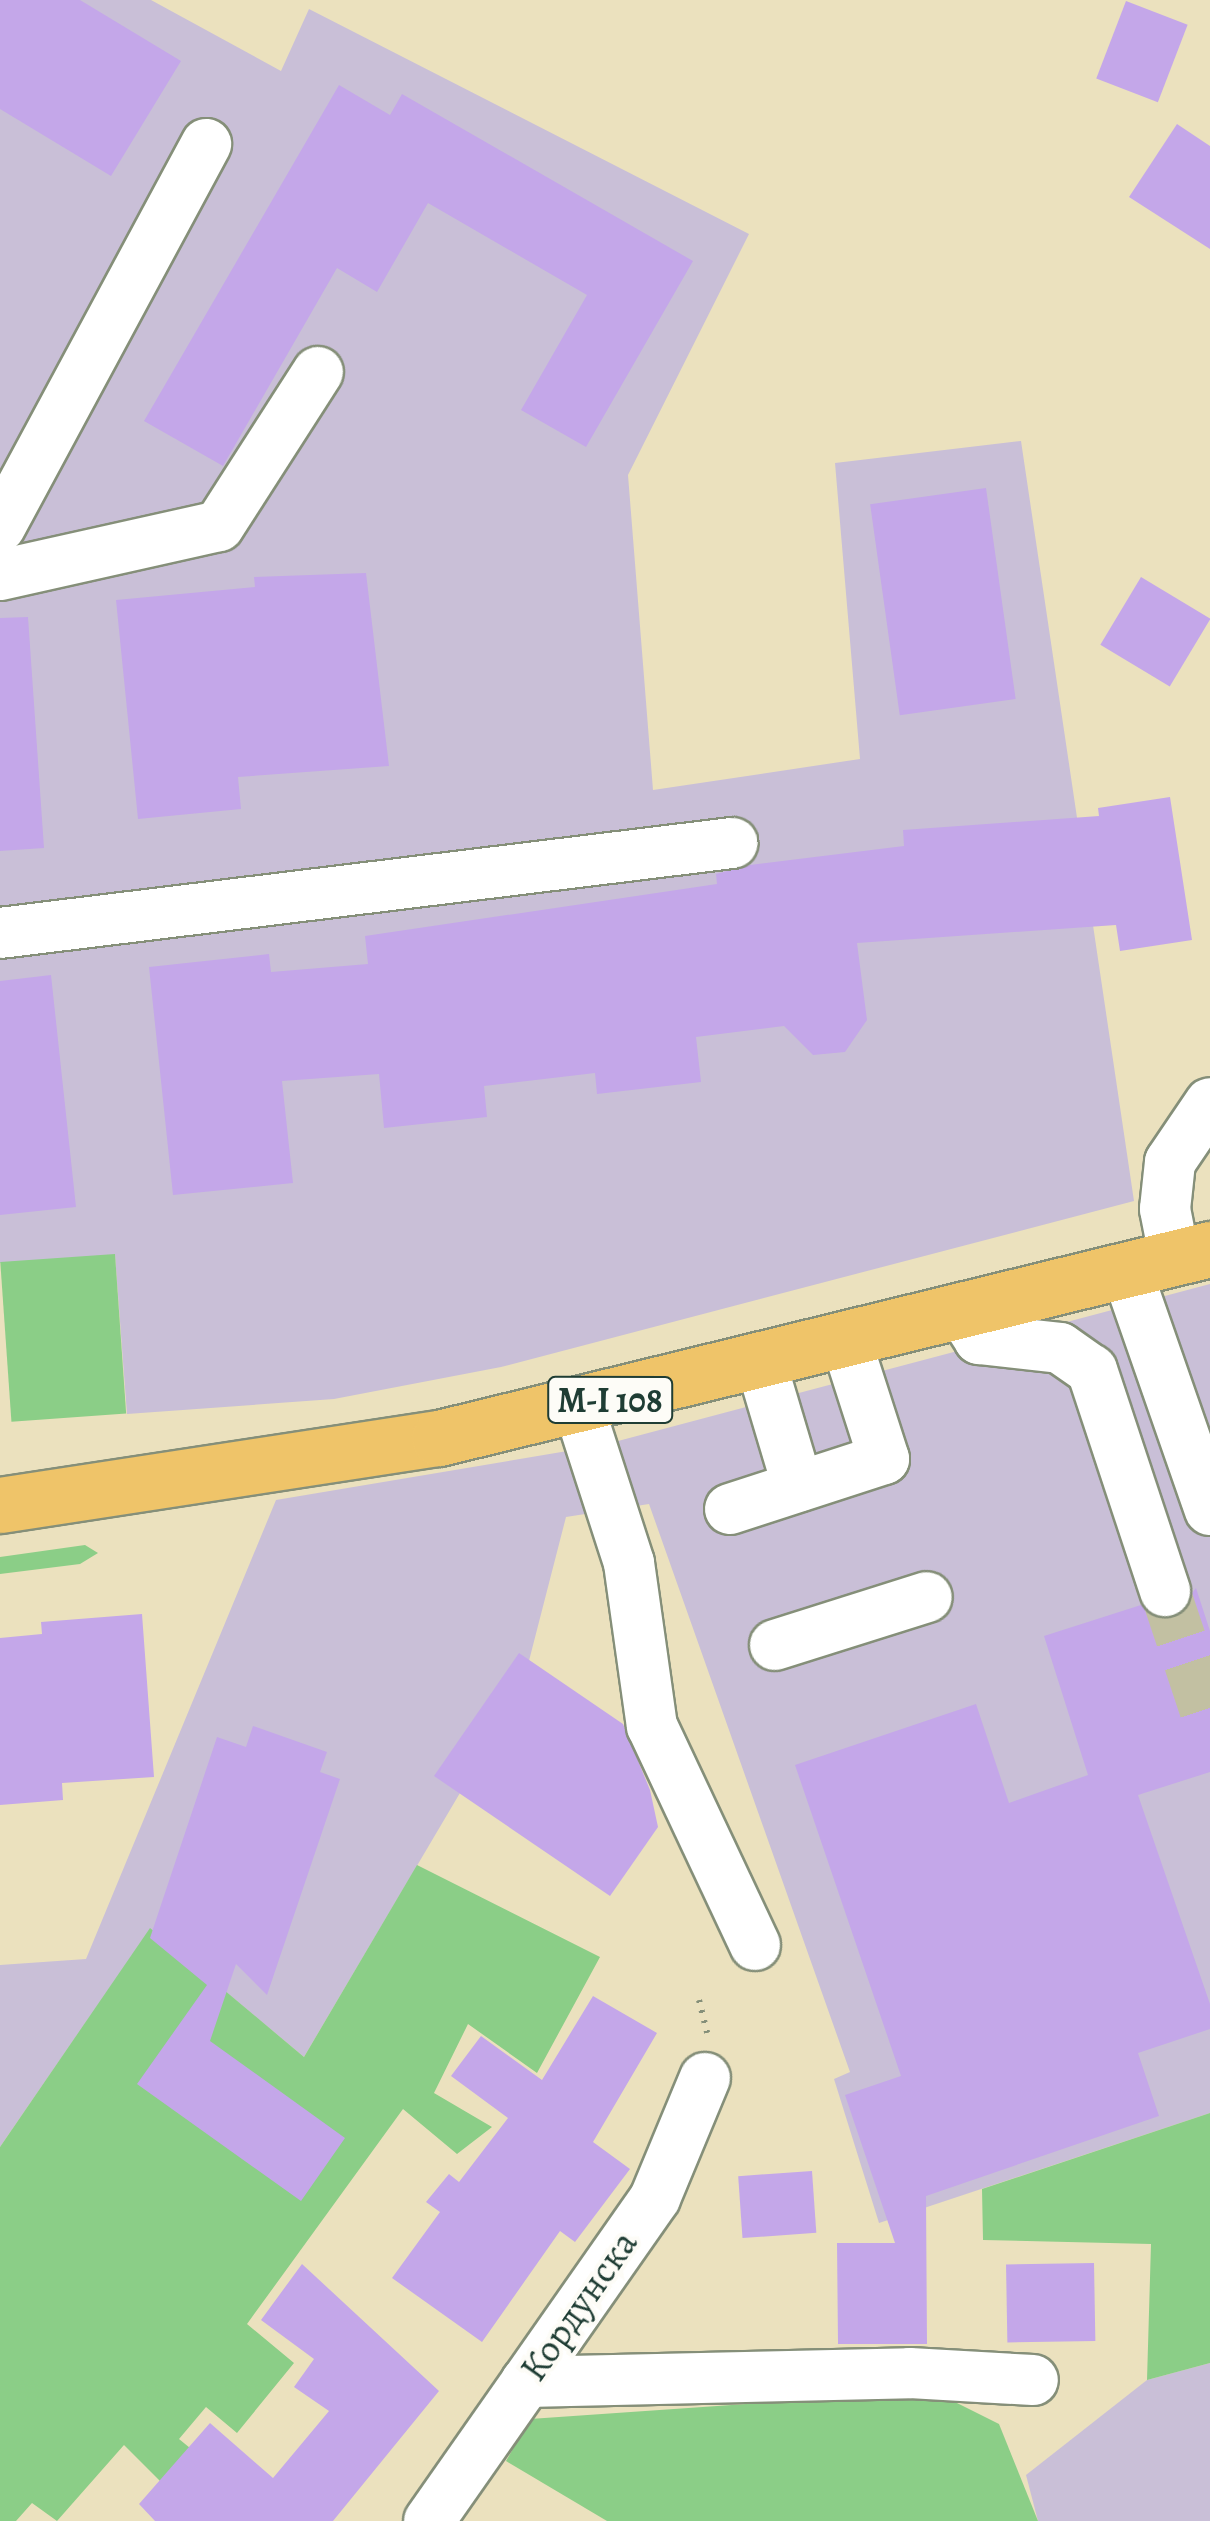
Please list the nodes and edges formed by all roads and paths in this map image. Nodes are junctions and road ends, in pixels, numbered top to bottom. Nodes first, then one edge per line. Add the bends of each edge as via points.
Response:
1 (206, 144) dead end
2 (318, 372) dead end
3 (0, 527) edge
4 (0, 575) edge
5 (732, 843) dead end
6 (0, 933) edge
7 (1210, 1103) edge
8 (1170, 1260) edge
9 (963, 1314) junction
10 (847, 1344) junction
11 (762, 1363) junction
12 (579, 1408) junction
13 (798, 1487) junction
14 (0, 1504) edge
15 (730, 1509) dead end
16 (1210, 1510) edge
17 (1166, 1591) tunnel mouth
18 (926, 1597) dead end
19 (775, 1645) dead end
20 (755, 1945) dead end
21 (705, 2078) dead end
22 (1033, 2380) dead end
23 (526, 2382) junction
24 (429, 2521) edge

1 - 3 street
2 - 4 street via 219,526
5 - 6 street
7 - 8 street via 1170,1162
8 - 9 main road, M-I 108
8 - 16 street
9 - 10 main road, M-I 108
9 - 17 street via 978,1339 1060,1348 1092,1370
10 - 11 main road, M-I 108
10 - 13 street via 884,1459
11 - 12 main road, M-I 108
11 - 13 street
12 - 14 main road, M-I 108 via 439,1438
12 - 20 street via 629,1562 652,1726
13 - 15 street
18 - 19 street
21 - 23 street, Кордунска via 655,2198
22 - 23 street via 910,2373
23 - 24 street, Кордунска

